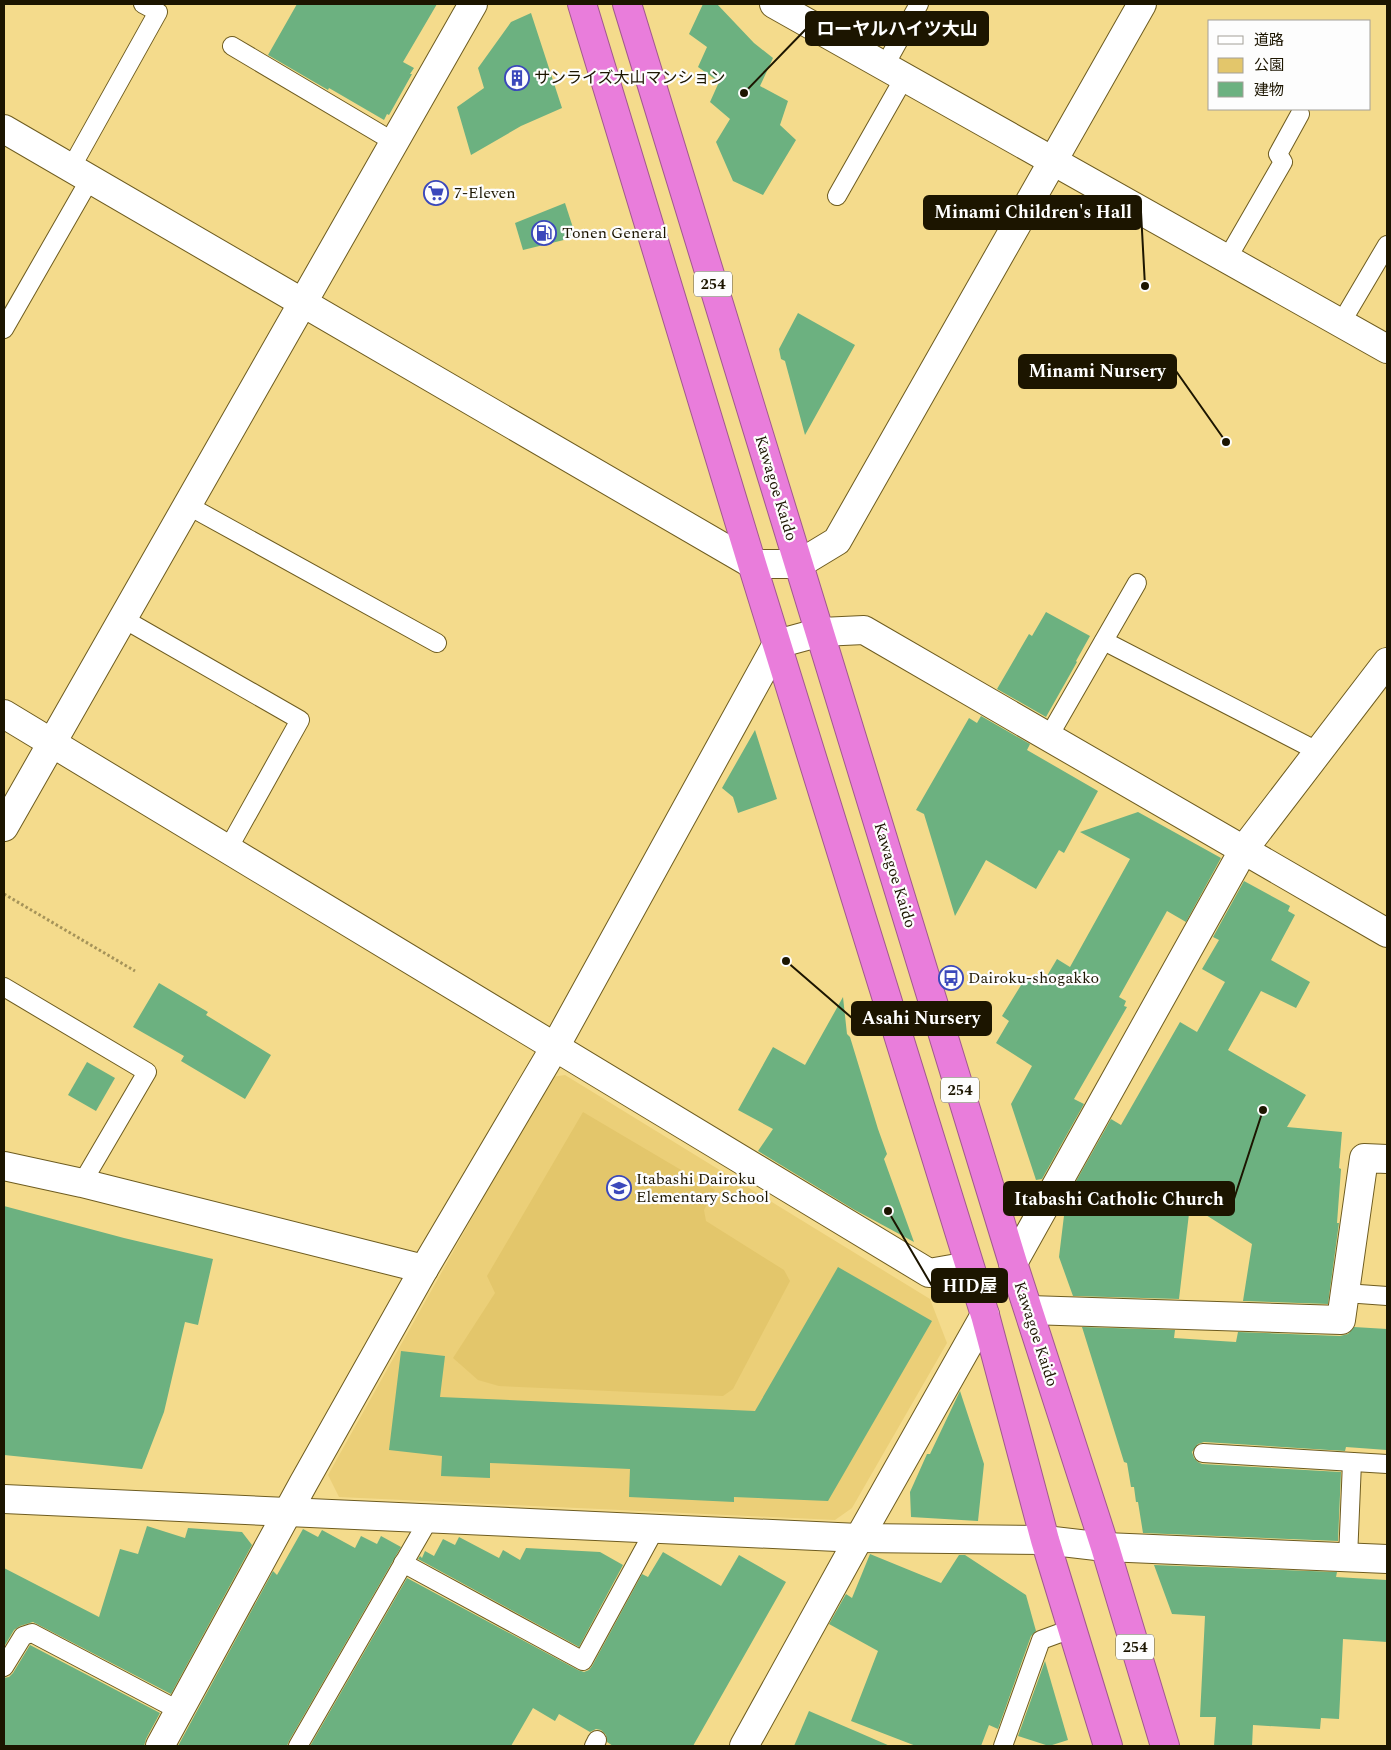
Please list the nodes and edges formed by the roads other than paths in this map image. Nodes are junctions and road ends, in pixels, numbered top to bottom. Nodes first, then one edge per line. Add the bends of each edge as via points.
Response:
1 (144, 4) edge
2 (473, 4) edge
3 (582, 4) edge
4 (626, 4) edge
5 (774, 4) edge
6 (919, 4) edge
7 (1142, 4) edge
8 (232, 46) dead end
9 (894, 72) junction
10 (1300, 114) dead end
11 (4, 129) edge
12 (394, 142) junction
13 (1053, 162) junction
14 (80, 173) junction
15 (836, 196) dead end
16 (1387, 245) edge
17 (1227, 259) junction
18 (302, 302) junction
19 (1341, 323) junction
20 (4, 329) edge
21 (1387, 349) edge
22 (187, 505) junction
23 (752, 564) junction
24 (799, 564) junction
25 (1137, 583) dead end
26 (122, 618) junction
27 (821, 632) junction
28 (1104, 641) junction
29 (437, 643) dead end
30 (777, 644) junction
31 (1387, 662) edge
32 (4, 714) edge
33 (1049, 736) junction
34 (52, 742) junction
35 (1319, 752) junction
36 (4, 827) edge
37 (228, 849) junction
38 (1244, 849) junction
39 (1387, 933) edge
40 (4, 987) edge
41 (555, 1047) junction
42 (1387, 1159) edge
43 (4, 1166) edge
44 (82, 1183) junction
45 (1013, 1263) junction
46 (969, 1266) junction
47 (424, 1270) junction
48 (1345, 1293) junction
49 (1387, 1296) edge
50 (1029, 1310) junction
51 (985, 1315) junction
52 (1203, 1453) dead end
53 (1352, 1462) junction
54 (1387, 1464) edge
55 (4, 1499) edge
56 (288, 1512) junction
57 (429, 1519) junction
58 (655, 1529) junction
59 (859, 1538) junction
60 (1044, 1540) junction
61 (1105, 1547) junction
62 (1348, 1558) junction
63 (1387, 1559) edge
64 (403, 1563) junction
65 (1071, 1629) junction
66 (4, 1667) edge
67 (180, 1711) junction
68 (160, 1746) edge
69 (298, 1746) edge
70 (744, 1746) edge
71 (1002, 1746) edge
72 (1108, 1746) edge
73 (1166, 1746) edge

1 - 14 lane via 158,12
2 - 12 street
3 - 23 highway, 254
4 - 24 highway, Kawagoe Kaido / 254
5 - 9 street
6 - 9 lane
7 - 13 street
8 - 12 lane
9 - 13 street
9 - 15 lane
10 - 17 lane via 1278,154 1283,162
11 - 14 street
12 - 18 street
13 - 17 street
13 - 24 street via 837,541
14 - 18 street
14 - 20 lane
16 - 19 lane
17 - 19 street
18 - 22 street
18 - 23 street
19 - 21 street
22 - 26 street
22 - 29 lane
23 - 24 street
23 - 30 highway, 254
24 - 27 highway, Kawagoe Kaido / 254
25 - 28 lane
26 - 34 street
26 - 37 lane via 300,720
27 - 30 street
27 - 33 street via 864,630
27 - 45 highway, Kawagoe Kaido / 254
28 - 33 lane
28 - 35 lane
30 - 41 street
30 - 46 highway, 254
31 - 35 street
32 - 34 street
33 - 38 street
34 - 36 street
34 - 37 street
35 - 38 street
37 - 41 street
38 - 39 street
38 - 45 street
40 - 44 lane via 147,1072
41 - 46 street via 929,1273
41 - 47 street
42 - 48 street via 1364,1158
43 - 44 street
44 - 47 street
45 - 50 highway, Kawagoe Kaido / 254
46 - 51 highway, 254
47 - 56 street
48 - 49 lane
48 - 50 street via 1342,1320
50 - 61 highway, Kawagoe Kaido / 254
51 - 59 street
51 - 60 highway, 254
52 - 53 lane
53 - 54 lane
53 - 62 lane
55 - 56 street
56 - 57 street
56 - 67 street
57 - 58 street
57 - 64 lane
58 - 59 street
58 - 64 lane via 583,1661
59 - 60 street
59 - 70 street
60 - 61 street
60 - 65 highway, 254
61 - 62 street
61 - 73 highway, Kawagoe Kaido / 254
62 - 63 street
64 - 69 lane
65 - 71 lane via 1041,1640
65 - 72 highway, 254
66 - 67 lane via 22,1636 32,1633
67 - 68 street

